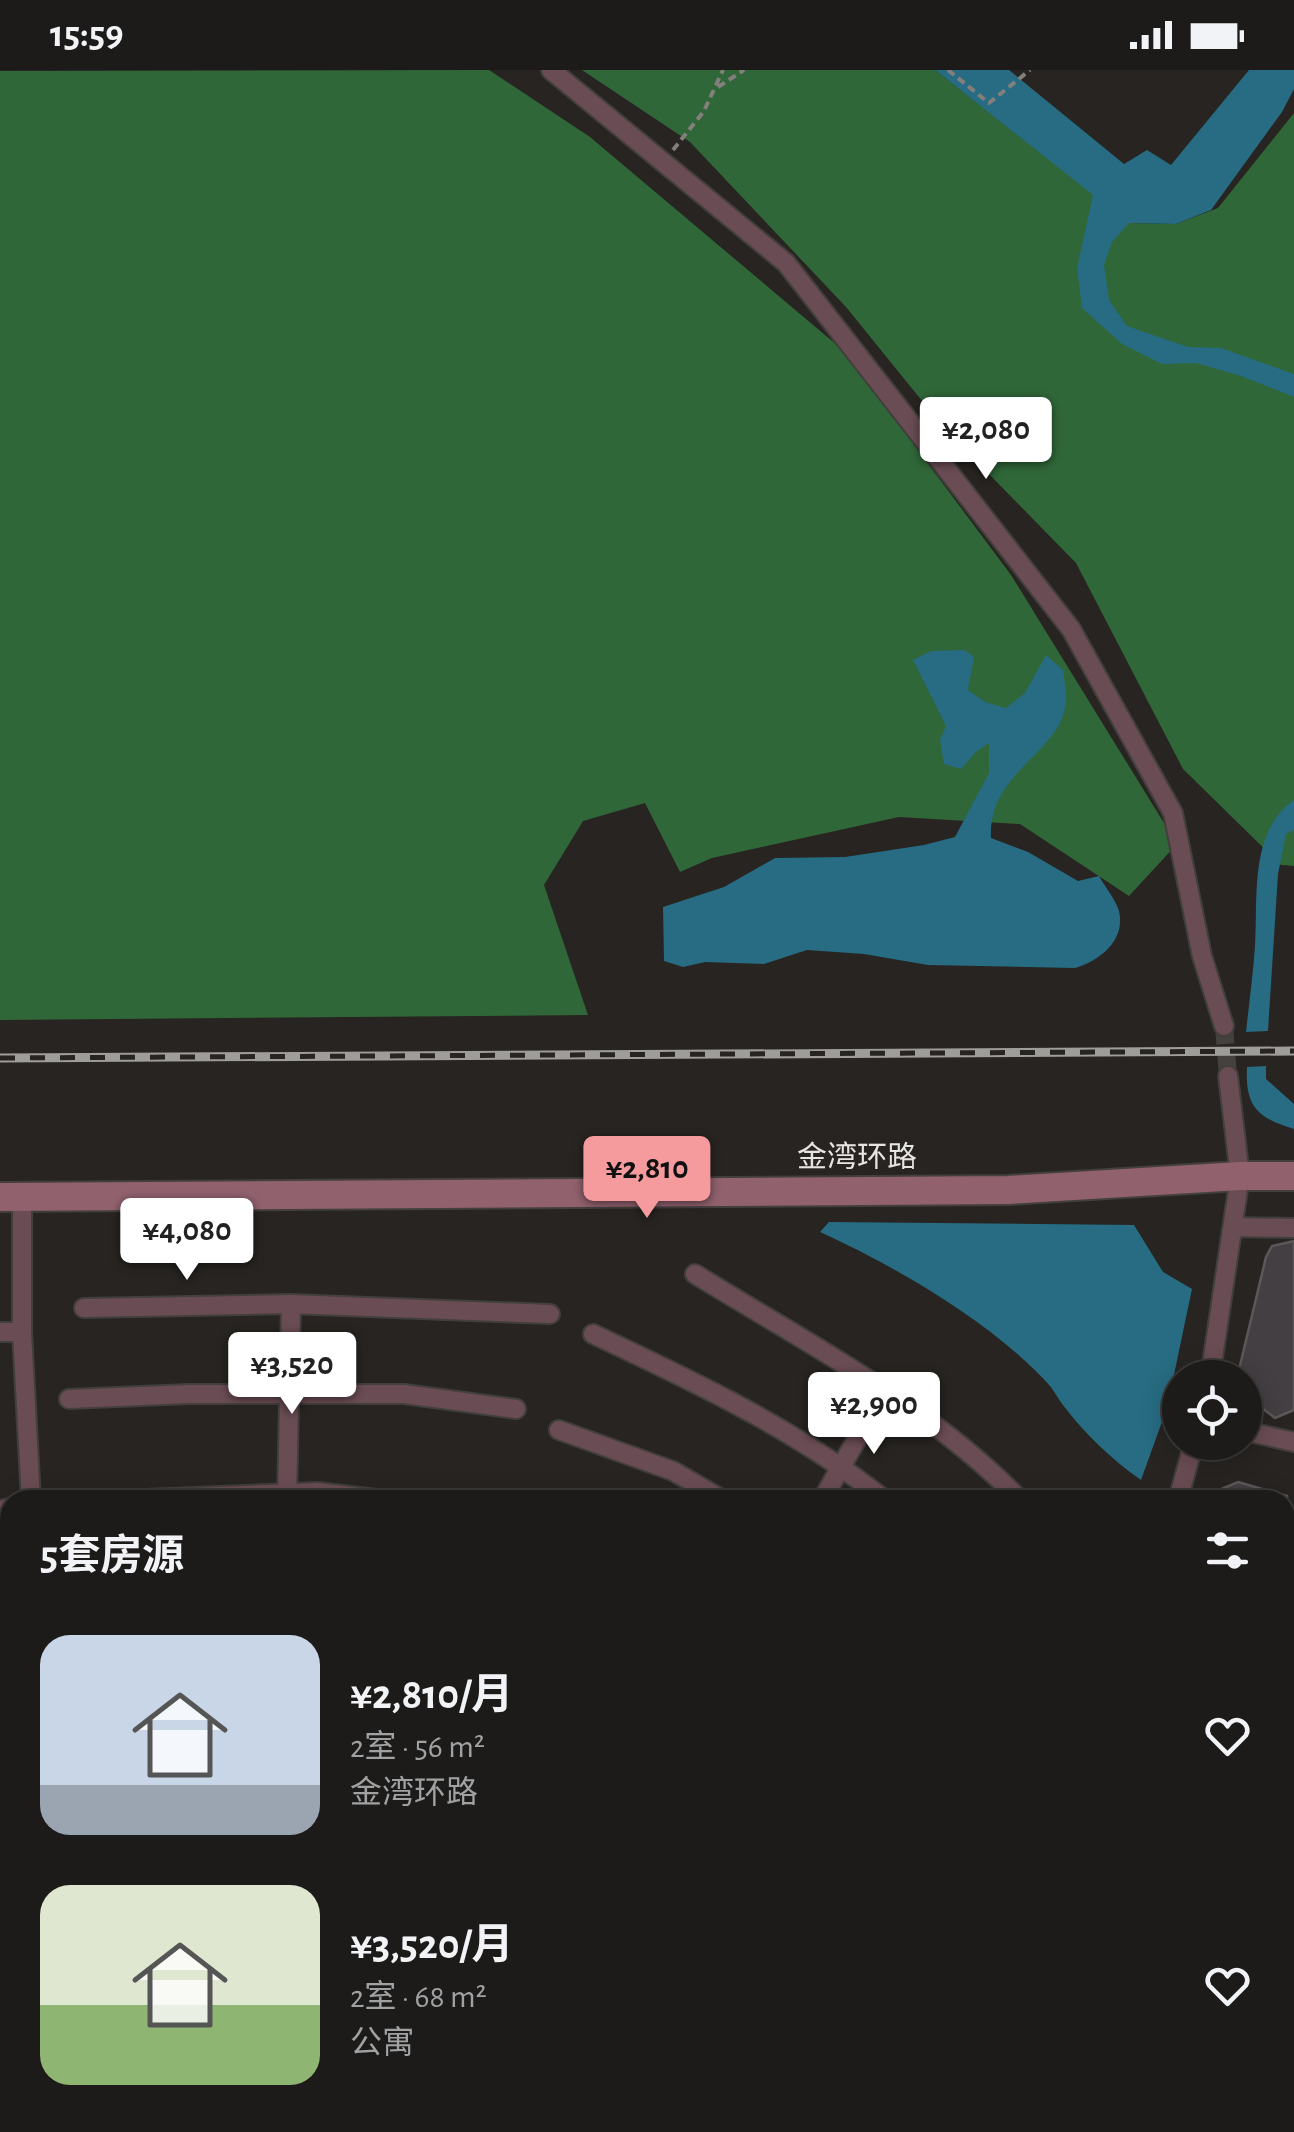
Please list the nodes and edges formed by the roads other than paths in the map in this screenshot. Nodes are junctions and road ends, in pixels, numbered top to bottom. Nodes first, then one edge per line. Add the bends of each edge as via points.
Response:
1 (552, 70) edge
2 (1224, 1026) tunnel mouth
3 (1228, 1076) tunnel mouth
4 (1240, 1176) junction
5 (1294, 1176) edge
6 (11, 1196) edge
7 (1233, 1227) junction
8 (1294, 1228) edge
9 (695, 1274) dead end
10 (291, 1304) junction
11 (84, 1308) dead end
12 (550, 1314) dead end
13 (0, 1332) edge
14 (22, 1332) junction
15 (593, 1334) dead end
16 (1213, 1360) edge
17 (886, 1390) junction
18 (289, 1393) junction
19 (69, 1399) dead end
20 (516, 1409) dead end
21 (559, 1430) dead end
22 (1262, 1435) edge
23 (1294, 1442) edge
24 (1189, 1460) edge
25 (842, 1466) junction
26 (30, 1490) edge
27 (287, 1490) edge
28 (706, 1490) edge
29 (828, 1490) edge
30 (872, 1490) edge
31 (1010, 1490) edge
32 (1181, 1490) edge

1 - 2 street via 786,263 1071,629 1172,813
3 - 4 street
4 - 5 main road, 金湾环路
4 - 6 main road, 金湾环路 via 1008,1190
4 - 7 street
6 - 14 street
7 - 8 street
7 - 16 street
9 - 17 street
10 - 11 street
10 - 12 street
10 - 18 street
13 - 14 street
14 - 26 street
15 - 25 street via 717,1392
17 - 25 street
17 - 31 street
18 - 19 street
18 - 20 street via 404,1394
18 - 27 street
21 - 28 street via 673,1471
22 - 23 street
24 - 32 street
25 - 29 street
25 - 30 street

